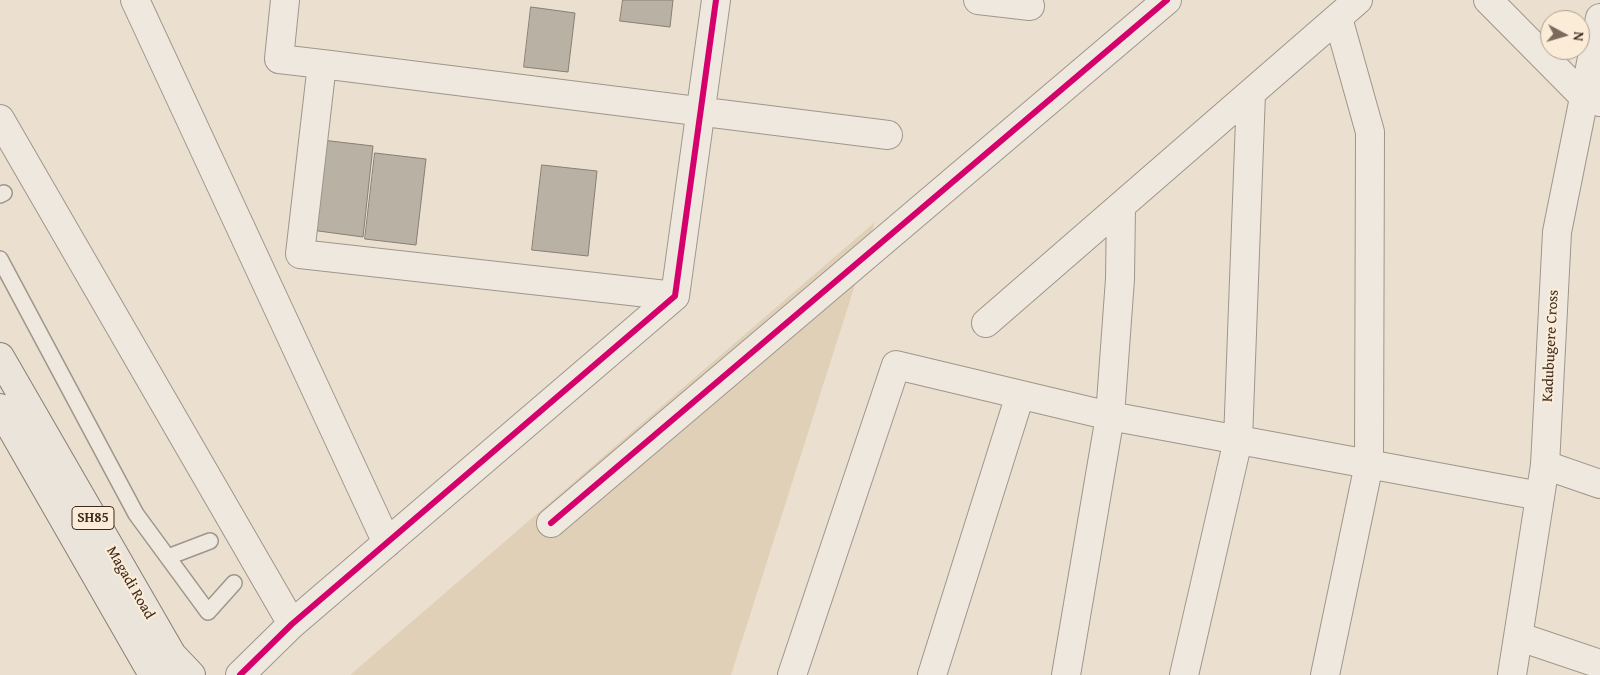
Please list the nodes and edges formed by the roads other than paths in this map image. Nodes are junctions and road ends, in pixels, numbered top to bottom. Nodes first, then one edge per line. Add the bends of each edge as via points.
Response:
1 (135, 0) edge
2 (285, 0) edge
3 (716, 0) edge
4 (978, 0) edge
5 (1167, 0) edge
6 (1358, 0) edge
7 (1488, 0) edge
8 (1030, 6) dead end
9 (1338, 18) junction
10 (1600, 18) edge
11 (322, 64) junction
12 (1251, 93) junction
13 (1592, 99) edge
14 (701, 112) junction
15 (0, 118) edge
16 (888, 135) dead end
17 (1120, 206) junction
18 (0, 259) edge
19 (675, 296) junction
20 (986, 323) dead end
21 (0, 357) edge
22 (1020, 394) junction
23 (0, 408) edge
24 (1110, 416) junction
25 (1238, 440) junction
26 (1369, 464) junction
27 (1545, 465) junction
28 (1600, 484) edge
29 (1540, 496) junction
30 (551, 523) dead end
31 (210, 540) dead end
32 (387, 543) junction
33 (168, 557) junction
34 (234, 583) dead end
35 (292, 624) junction
36 (1520, 637) junction
37 (1600, 664) edge
38 (158, 675) edge
39 (191, 675) edge
40 (240, 675) edge
41 (792, 675) edge
42 (932, 675) edge
43 (1066, 675) edge
44 (1184, 675) edge
45 (1326, 675) edge
46 (1512, 675) edge

1 - 32 street
2 - 11 street via 279,59
3 - 14 street
4 - 8 street
5 - 30 street
6 - 9 street
7 - 13 street
9 - 12 street
9 - 26 street via 1370,132
10 - 13 street, Kadubugere Cross
11 - 14 street
11 - 19 street via 300,254
12 - 17 street
12 - 25 street
13 - 27 street, Kadubugere Cross via 1557,232
14 - 16 street
14 - 19 street
15 - 35 street
17 - 20 street
17 - 24 street via 1120,279
18 - 33 lane via 136,514
19 - 32 street
21 - 39 main road, Magadi Road / SH85 via 172,656
22 - 24 street
22 - 41 street via 896,365
22 - 42 street
23 - 38 main road, Magadi Road / SH85 via 148,666
24 - 25 street
24 - 43 street
25 - 26 street
25 - 44 street
26 - 29 street
26 - 45 street
27 - 28 street
27 - 29 street, Kadubugere Cross
29 - 36 street, Kadubugere Cross
31 - 33 lane
32 - 35 street
33 - 34 lane via 208,612
35 - 40 street
36 - 37 street
36 - 46 street, Kadubugere Cross

